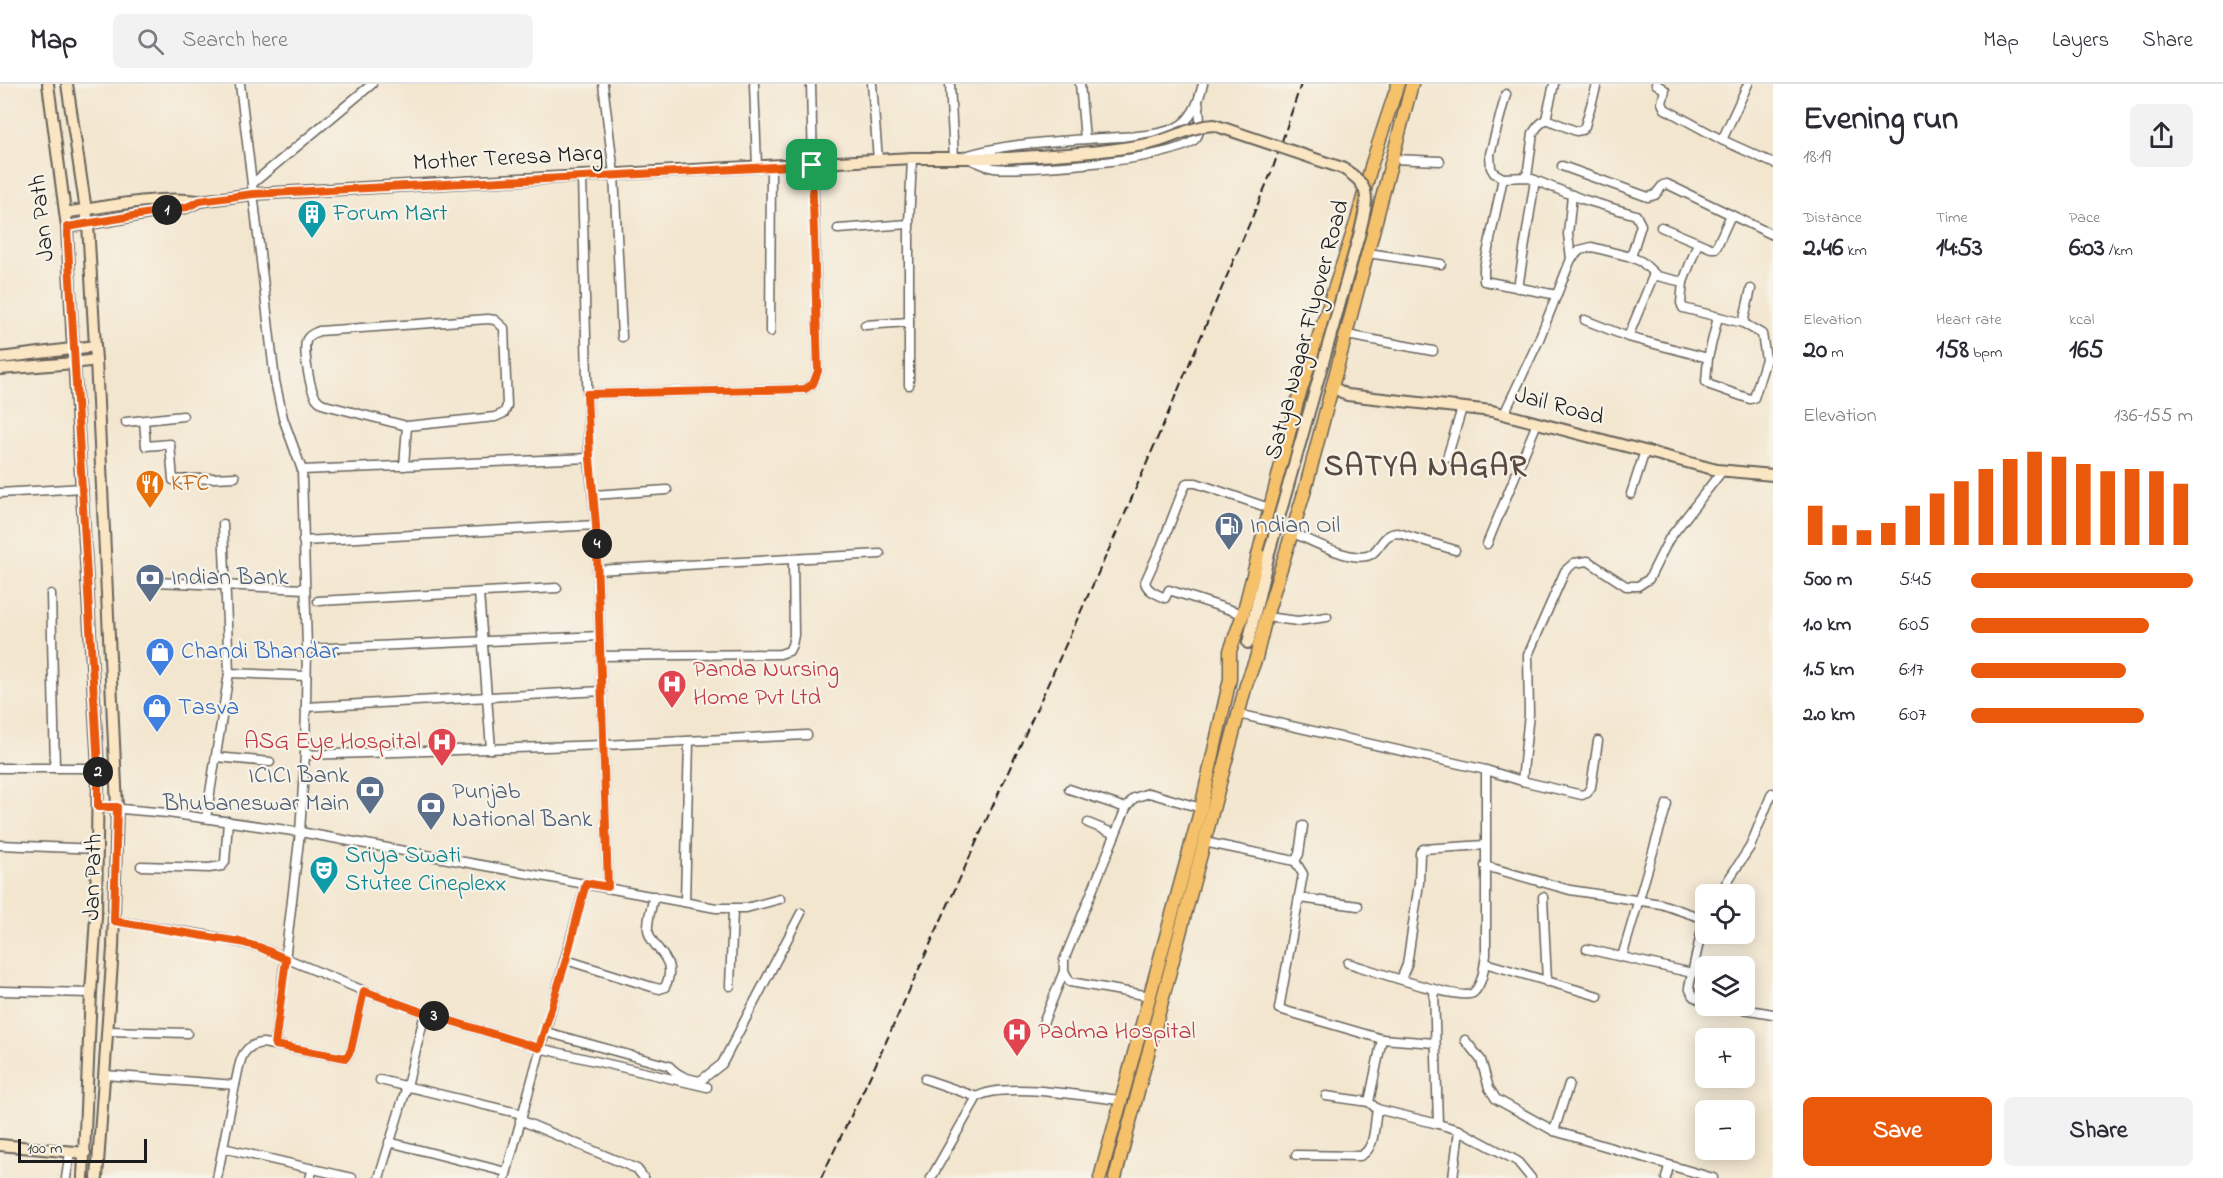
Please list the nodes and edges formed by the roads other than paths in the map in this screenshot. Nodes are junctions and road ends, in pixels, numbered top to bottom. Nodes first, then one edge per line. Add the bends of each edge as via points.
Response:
1 (48, 84) edge
2 (67, 84) edge
3 (240, 84) edge
4 (603, 84) edge
5 (754, 84) edge
6 (811, 84) edge
7 (872, 84) edge
8 (950, 84) edge
9 (1080, 84) edge
10 (1203, 84) edge
11 (1412, 84) edge
12 (1554, 84) edge
13 (1598, 84) edge
14 (1656, 84) edge
15 (1748, 84) edge
16 (367, 86) edge
17 (1396, 90) edge
18 (1506, 94) dead end
19 (1408, 100) junction
20 (1198, 102) junction
21 (1546, 119) junction
22 (1085, 139) junction
23 (1722, 140) junction
24 (958, 157) junction
25 (912, 158) junction
26 (1004, 158) joint
27 (1393, 159) junction
28 (878, 160) junction
29 (1440, 161) dead end
30 (1773, 163) edge
31 (812, 165) junction
32 (1562, 166) dead end
33 (757, 167) junction
34 (771, 167) junction
35 (614, 174) junction
36 (582, 176) junction
37 (1503, 178) junction
38 (1531, 179) junction
39 (252, 189) junction
40 (1572, 195) junction
41 (200, 201) junction
42 (85, 210) junction
43 (65, 213) junction
44 (1731, 215) junction
45 (88, 224) junction
46 (909, 224) junction
47 (67, 227) junction
48 (1661, 227) dead end
49 (838, 229) dead end
50 (1772, 231) edge
51 (1698, 243) junction
52 (1368, 253) junction
53 (1631, 257) junction
54 (1571, 259) junction
55 (1441, 264) dead end
56 (1654, 274) junction
57 (1337, 279) junction
58 (1683, 282) junction
59 (1360, 285) junction
60 (1518, 288) junction
61 (1751, 289) dead end
62 (1557, 295) junction
63 (1718, 317) junction
64 (1585, 320) dead end
65 (909, 322) junction
66 (1743, 323) junction
67 (865, 325) dead end
68 (770, 332) dead end
69 (1347, 335) junction
70 (622, 337) dead end
71 (1628, 337) junction
72 (95, 346) junction
73 (73, 348) junction
74 (1433, 351) dead end
75 (1770, 353) edge
76 (0, 358) edge
77 (1708, 358) junction
78 (96, 360) junction
79 (74, 363) junction
80 (0, 369) edge
81 (909, 385) dead end
82 (1333, 387) junction
83 (587, 394) junction
84 (1462, 408) junction
85 (1504, 414) junction
86 (183, 416) dead end
87 (144, 421) junction
88 (126, 422) dead end
89 (1537, 423) junction
90 (407, 426) junction
91 (1645, 451) junction
92 (590, 458) junction
93 (1447, 458) dead end
94 (404, 466) junction
95 (302, 470) junction
96 (1722, 471) junction
97 (1773, 475) edge
98 (235, 477) dead end
99 (83, 488) junction
100 (666, 490) dead end
101 (0, 493) edge
102 (1631, 494) dead end
103 (593, 495) junction
104 (1269, 508) junction
105 (223, 524) dead end
106 (596, 525) junction
107 (1291, 531) junction
108 (303, 541) junction
109 (1487, 544) dead end
110 (1455, 550) dead end
111 (880, 554) dead end
112 (793, 559) junction
113 (597, 570) junction
114 (157, 582) dead end
115 (226, 587) junction
116 (557, 588) dead end
117 (304, 589) junction
118 (479, 593) junction
119 (51, 594) dead end
120 (318, 601) dead end
121 (1243, 614) junction
122 (1266, 617) junction
123 (1327, 617) dead end
124 (600, 636) junction
125 (482, 640) junction
126 (1248, 643) junction
127 (307, 649) junction
128 (1231, 651) junction
129 (600, 656) junction
130 (1255, 660) junction
131 (229, 673) junction
132 (306, 676) junction
133 (602, 691) junction
134 (486, 697) junction
135 (306, 707) junction
136 (1238, 714) junction
137 (807, 735) dead end
138 (689, 741) junction
139 (1598, 741) dead end
140 (604, 745) junction
141 (491, 749) junction
142 (305, 755) junction
143 (216, 757) junction
144 (270, 762) dead end
145 (0, 768) edge
146 (55, 768) junction
147 (98, 768) junction
148 (1486, 770) junction
149 (1522, 781) junction
150 (1069, 789) dead end
151 (1772, 793) edge
152 (1668, 804) dead end
153 (98, 807) junction
154 (117, 807) junction
155 (1126, 808) junction
156 (1201, 808) junction
157 (206, 818) junction
158 (228, 821) junction
159 (1088, 823) dead end
160 (1303, 826) dead end
161 (300, 832) junction
162 (1115, 834) junction
163 (1204, 842) junction
164 (0, 845) edge
165 (1485, 845) junction
166 (98, 849) junction
167 (1295, 861) junction
168 (141, 866) dead end
169 (1485, 866) junction
170 (586, 883) junction
171 (1726, 884) edge
172 (608, 887) junction
173 (654, 896) junction
174 (1543, 897) dead end
175 (1300, 898) junction
176 (780, 899) dead end
177 (1638, 899) junction
178 (686, 902) junction
179 (1358, 906) dead end
180 (733, 910) junction
181 (801, 913) dead end
182 (1695, 913) edge
183 (114, 921) junction
184 (1699, 944) edge
185 (1587, 949) dead end
186 (1622, 957) junction
187 (286, 959) junction
188 (566, 960) junction
189 (1348, 963) dead end
190 (1485, 963) junction
191 (1064, 972) junction
192 (1692, 973) junction
193 (1401, 979) junction
194 (1547, 982) junction
195 (730, 986) dead end
196 (1434, 989) junction
197 (0, 991) edge
198 (364, 991) junction
199 (91, 993) junction
200 (1150, 996) junction
201 (1598, 996) dead end
202 (1695, 997) edge
203 (1755, 1011) edge
204 (425, 1013) junction
205 (1773, 1014) edge
206 (1042, 1026) dead end
207 (108, 1031) junction
208 (546, 1032) junction
209 (187, 1033) dead end
210 (1382, 1039) junction
211 (1465, 1040) dead end
212 (1435, 1043) junction
213 (275, 1045) junction
214 (539, 1048) junction
215 (105, 1075) junction
216 (925, 1079) dead end
217 (380, 1080) dead end
218 (1569, 1083) dead end
219 (235, 1085) junction
220 (407, 1086) junction
221 (707, 1088) dead end
222 (1326, 1096) dead end
223 (976, 1097) junction
224 (1120, 1100) junction
225 (1369, 1102) junction
226 (1377, 1109) junction
227 (521, 1117) junction
228 (1438, 1124) junction
229 (1459, 1130) junction
230 (1554, 1131) junction
231 (389, 1142) junction
232 (0, 1145) edge
233 (223, 1148) junction
234 (70, 1152) junction
235 (85, 1153) junction
236 (1296, 1155) dead end
237 (1669, 1166) junction
238 (311, 1174) edge
239 (506, 1175) edge
240 (66, 1178) edge
241 (83, 1178) edge
242 (97, 1178) edge
243 (218, 1178) edge
244 (352, 1178) edge
245 (379, 1178) edge
246 (644, 1178) edge
247 (930, 1178) edge
248 (1100, 1178) edge
249 (1115, 1178) edge
250 (1453, 1178) edge
251 (1531, 1178) edge
252 (1666, 1178) edge
253 (1713, 1178) edge

1 - 43 street, Jan Path
2 - 42 street, Jan Path
3 - 39 street
4 - 35 street
5 - 33 street
6 - 31 street
7 - 28 street
8 - 24 street
9 - 22 street
10 - 20 street
11 - 19 main road
12 - 21 street
13 - 21 street via 1582,130
14 - 23 street via 1665,90 1665,109
15 - 23 street
16 - 39 street
17 - 19 main road
17 - 57 main road
18 - 37 street via 1489,162 1494,173
19 - 27 main road
20 - 22 street, Mother Teresa Marg via 1191,115 1174,129
20 - 24 street, Mother Teresa Marg via 1196,138 1172,150 1120,160 1024,167 993,168
21 - 38 street via 1533,134
22 - 24 street, Mother Teresa Marg via 995,147
23 - 30 street
24 - 25 street, Mother Teresa Marg
24 - 26 street, Mother Teresa Marg
25 - 28 street, Mother Teresa Marg
25 - 46 street
26 - 126 street, Satya Nagar Flyover Road, bridge via 1123,149 1214,125 1342,168 1365,186 1367,198 1360,232 1269,553
27 - 29 street
27 - 52 main road
28 - 31 street, Mother Teresa Marg
31 - 34 street, Mother Teresa Marg
31 - 83 street via 818,371 813,384 805,389
32 - 44 street via 1648,197 1667,184
33 - 34 street, Mother Teresa Marg
33 - 35 street, Mother Teresa Marg
34 - 68 street
35 - 36 street, Mother Teresa Marg
35 - 70 street
36 - 39 street, Mother Teresa Marg
36 - 83 street
37 - 38 street
37 - 60 street via 1482,276 1489,283
38 - 40 street
38 - 60 street
39 - 41 street, Mother Teresa Marg
39 - 95 street via 274,381
40 - 53 street via 1636,216 1641,225
40 - 54 street via 1568,234
41 - 42 street, Mother Teresa Marg via 183,198
41 - 45 street, Mother Teresa Marg via 187,207
42 - 43 street, Mother Teresa Marg
42 - 45 street, Jan Path
43 - 47 street, Jan Path
44 - 50 street
44 - 51 street via 1716,248
45 - 47 street, Mother Teresa Marg
45 - 72 street, Jan Path
46 - 49 street
46 - 65 street
47 - 73 street, Jan Path
48 - 51 street
51 - 58 street
52 - 55 street
52 - 59 main road
53 - 54 street via 1592,247 1580,250
53 - 56 street
54 - 62 street
56 - 58 street
56 - 71 street
57 - 59 main road
57 - 104 main road via 1304,378
58 - 63 street via 1683,308
59 - 69 main road
60 - 62 street
61 - 66 street
62 - 85 street
63 - 66 street
63 - 77 street
64 - 71 street
65 - 67 street
65 - 81 street
66 - 75 street via 1762,334
69 - 74 street
69 - 82 main road
71 - 77 street
72 - 73 street
72 - 78 street, Jan Path
73 - 76 street
73 - 79 street, Jan Path
75 - 77 street via 1757,394 1750,399 1710,385 1706,378
78 - 79 street
78 - 154 street, Jan Path
79 - 80 street
79 - 99 street, Jan Path
82 - 84 street, Jail Road via 1347,395
82 - 107 main road
83 - 92 street
84 - 85 street, Jail Road
84 - 93 street
85 - 89 street, Jail Road
86 - 87 street
87 - 88 street
87 - 98 street via 146,446 170,444 173,480
89 - 91 street, Jail Road
89 - 109 street
90 - 90 street via 504,413 507,406 501,324 488,319 319,332 307,339 311,389 317,399 325,405
90 - 94 street
91 - 96 street, Jail Road
91 - 102 street
92 - 94 street
92 - 103 street
94 - 95 street
95 - 108 street
96 - 97 street, Jail Road
96 - 149 street via 1669,539 1649,579 1638,586 1626,586 1588,561 1574,563 1565,571 1528,655 1529,714
99 - 101 street
99 - 147 street, Jan Path
100 - 103 street
103 - 106 street
104 - 121 main road
104 - 121 street via 1187,483 1145,582 1146,587 1165,598 1169,590
105 - 115 street
106 - 108 street
106 - 113 street
107 - 110 street via 1357,558 1372,554 1392,533
107 - 122 main road
108 - 117 street
111 - 112 street
112 - 113 street
112 - 129 street via 794,634 789,651
113 - 124 street
114 - 115 street
115 - 117 street
115 - 131 street
116 - 118 street
117 - 127 street
118 - 120 street
118 - 125 street
119 - 146 street
121 - 128 main road
122 - 123 street via 1298,621
122 - 130 main road
124 - 125 street
124 - 129 street
125 - 127 street
125 - 134 street
126 - 128 main road via 1239,643
126 - 130 main road via 1254,648
127 - 132 street
128 - 130 main road via 1233,663 1239,668 1246,668
128 - 156 main road via 1230,679
129 - 133 street
130 - 136 main road
131 - 132 street
131 - 143 street
132 - 135 street
133 - 134 street
133 - 140 street
134 - 135 street
134 - 141 street
135 - 142 street
136 - 148 street
136 - 163 main road
137 - 138 street
138 - 140 street
138 - 178 street
139 - 149 street via 1587,793
140 - 141 street
140 - 172 street
141 - 142 street
142 - 161 street
143 - 144 street
143 - 157 street
145 - 146 street
146 - 147 street
147 - 153 street, Jan Path
148 - 149 street
148 - 165 street
150 - 155 street
151 - 171 street via 1750,847
152 - 177 street
153 - 154 street
153 - 166 street, Jan Path
154 - 157 street
154 - 183 street, Jan Path
155 - 156 street via 1134,798 1149,793
155 - 162 street
156 - 200 main road
157 - 158 street
158 - 161 street
158 - 168 street via 222,866
159 - 162 street
160 - 167 street
161 - 170 street
161 - 187 street
162 - 191 street via 1067,949
163 - 167 street
163 - 249 main road
164 - 166 street
165 - 169 street
165 - 193 street via 1423,849 1420,853 1407,965
166 - 199 street, Jan Path
167 - 175 street via 1303,874
169 - 177 street via 1570,890
169 - 190 street
170 - 172 street
170 - 188 street
172 - 173 street
173 - 178 street
173 - 188 street via 648,928 667,959 665,987 652,987
174 - 194 street
175 - 179 street
175 - 210 street via 1279,1009
176 - 180 street
177 - 182 street
177 - 186 street
178 - 180 street
180 - 195 street
181 - 208 street via 722,1064 700,1081 682,1076 669,1066
183 - 187 street via 240,942
183 - 207 street, Jan Path
184 - 192 street
185 - 186 street
186 - 192 street
187 - 198 street
187 - 213 street
188 - 208 street
189 - 193 street
190 - 194 street
190 - 196 street via 1480,983 1468,995
191 - 200 street via 1070,982
191 - 206 street
192 - 202 street via 1689,987
193 - 196 street
194 - 201 street
196 - 212 street
197 - 199 street
198 - 204 street
198 - 213 street via 346,1058
199 - 235 street, Jan Path
200 - 224 main road
203 - 205 street
204 - 214 street
204 - 220 street
207 - 209 street
207 - 215 street, Jan Path
208 - 214 street
210 - 212 street
210 - 225 street
211 - 230 street via 1481,1060 1496,1099
212 - 228 street
213 - 219 street via 253,1044 243,1052
214 - 221 street
214 - 227 street
215 - 219 street
215 - 242 street, Jan Path
216 - 223 street
217 - 220 street
218 - 230 street
219 - 233 street
220 - 227 street
220 - 231 street
222 - 225 street
223 - 224 street via 1006,1090
223 - 247 street
224 - 248 main road
225 - 226 street
226 - 228 street
226 - 236 street via 1367,1153
227 - 239 street
227 - 246 street via 637,1169
228 - 229 street
229 - 250 street
229 - 251 street via 1517,1161
230 - 237 street
231 - 239 street
231 - 245 street
232 - 234 street
233 - 238 street
233 - 243 street
234 - 235 street
234 - 240 street
235 - 241 street, Jan Path
237 - 252 street
237 - 253 street
238 - 244 street

